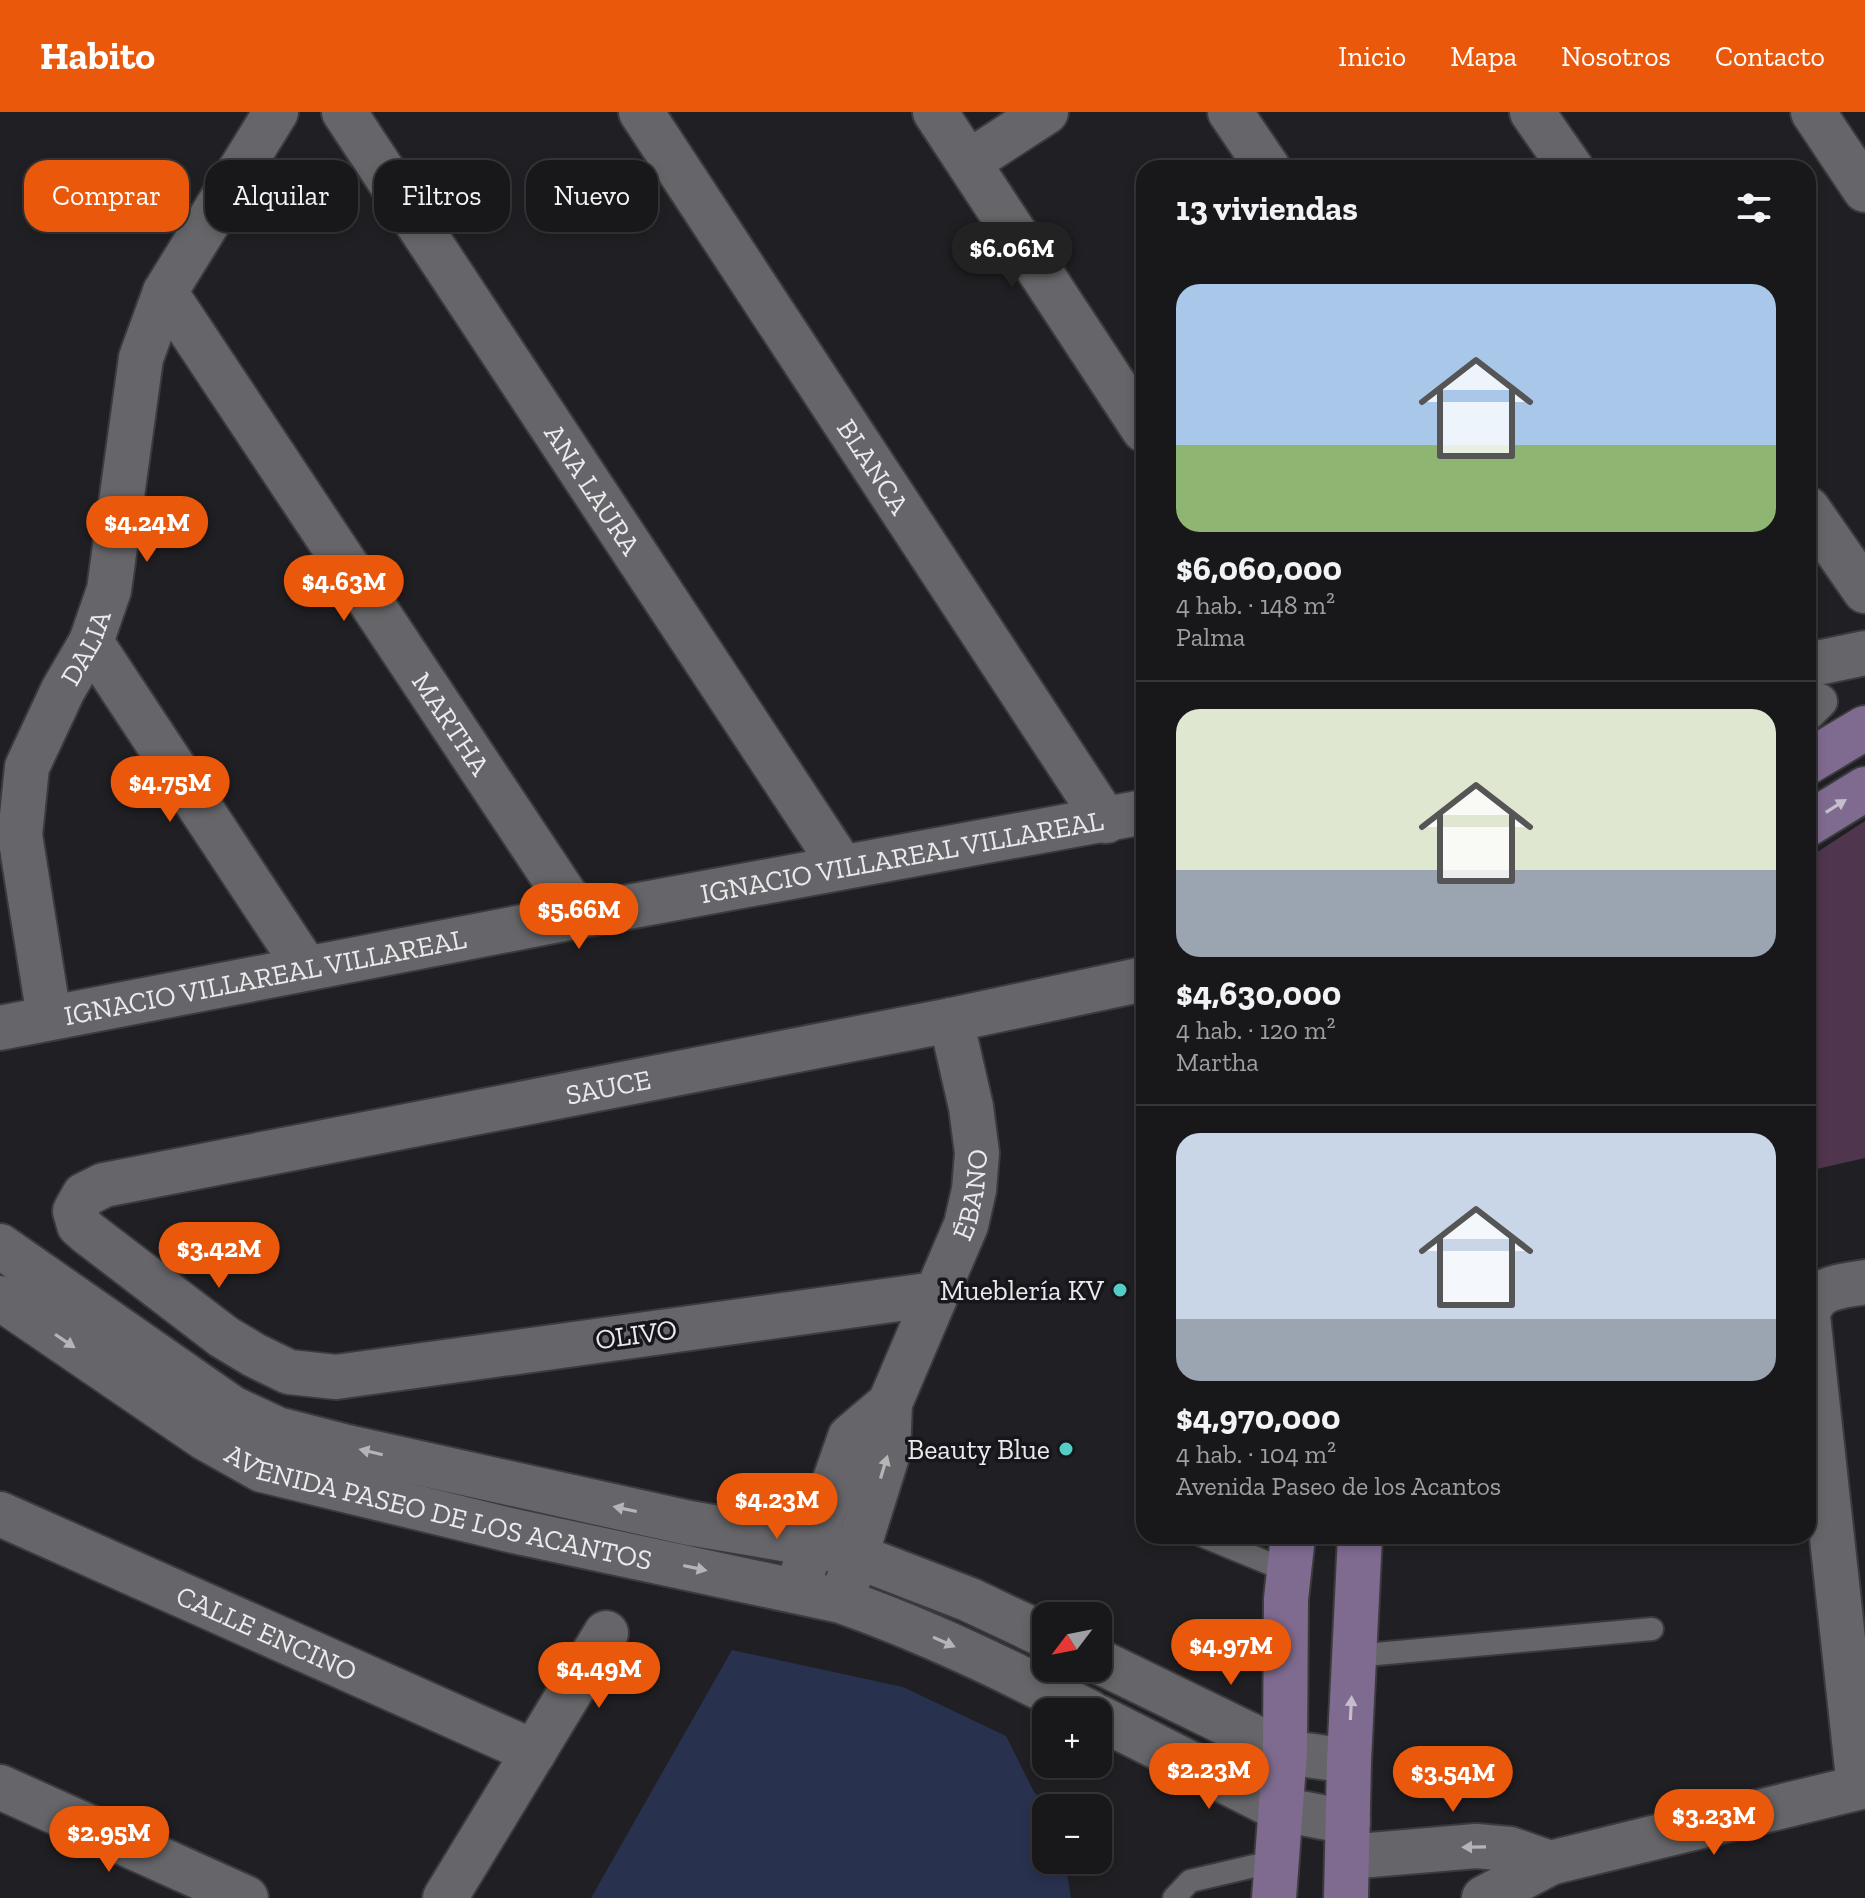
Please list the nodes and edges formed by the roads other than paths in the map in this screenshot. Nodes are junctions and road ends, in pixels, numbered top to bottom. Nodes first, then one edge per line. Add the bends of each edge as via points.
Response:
1 (276, 112) edge
2 (344, 112) edge
3 (641, 112) edge
4 (935, 112) edge
5 (1046, 112) edge
6 (1230, 112) edge
7 (1532, 112) edge
8 (1813, 112) edge
9 (1263, 160) edge
10 (1565, 160) edge
11 (969, 162) junction
12 (1865, 190) edge
13 (165, 292) junction
14 (1136, 418) edge
15 (1816, 521) edge
16 (1865, 591) edge
17 (91, 642) junction
18 (1865, 653) edge
19 (1816, 663) edge
20 (1865, 728) edge
21 (1816, 757) edge
22 (1865, 789) edge
23 (1125, 816) edge
24 (1816, 819) edge
25 (842, 867) junction
26 (579, 916) junction
27 (306, 968) junction
28 (1136, 981) edge
29 (49, 1017) junction
30 (951, 1020) junction
31 (0, 1028) edge
32 (78, 1202) joint
33 (0, 1246) edge
34 (1865, 1282) edge
35 (935, 1294) junction
36 (1816, 1296) edge
37 (0, 1298) edge
38 (1816, 1386) edge
39 (890, 1403) junction
40 (0, 1514) edge
41 (813, 1544) junction
42 (1242, 1544) edge
43 (1360, 1544) edge
44 (1291, 1554) edge
45 (856, 1556) junction
46 (795, 1589) junction
47 (841, 1601) junction
48 (1032, 1629) edge
49 (1652, 1629) dead end
50 (606, 1633) dead end
51 (1354, 1656) junction
52 (1112, 1668) edge
53 (1032, 1673) edge
54 (1049, 1682) edge
55 (1070, 1698) edge
56 (1112, 1724) edge
57 (534, 1752) junction
58 (1285, 1752) junction
59 (1349, 1761) junction
60 (1862, 1786) edge
61 (0, 1787) edge
62 (1280, 1809) junction
63 (1347, 1859) edge
64 (1550, 1863) junction
65 (1275, 1881) edge
66 (246, 1898) edge
67 (445, 1898) edge
68 (1174, 1898) edge
69 (1484, 1898) edge

1 - 13 street, DALIA
2 - 25 street, ANA LAURA
3 - 23 street, BLANCA
4 - 11 street
5 - 11 street
6 - 9 street
7 - 10 street
8 - 12 street
11 - 14 street
13 - 17 street, DALIA via 141,358 109,590
13 - 26 street, MARTHA
15 - 16 street
17 - 27 street
17 - 29 street, DALIA via 40,735 27,767 21,804 20,835
18 - 19 street
20 - 21 main road
24 -> 22 main road
23 - 25 street, IGNACIO VILLAREAL VILLAREAL
25 - 26 street, IGNACIO VILLAREAL VILLAREAL
26 - 27 street, IGNACIO VILLAREAL VILLAREAL
27 - 29 street, IGNACIO VILLAREAL VILLAREAL
28 - 30 street, SAUCE
29 - 31 street, IGNACIO VILLAREAL VILLAREAL
30 - 32 street, SAUCE via 104,1185
30 - 35 street, ÉBANO via 977,1153 966,1225
32 - 35 street, OLIVO via 76,1218 88,1233 224,1337 289,1372 336,1377
41 -> 33 street, AVENIDA PASEO DE LOS ACANTOS via 689,1523 277,1429 232,1408
34 - 36 street
35 - 39 street, ÉBANO
37 -> 46 street, AVENIDA PASEO DE LOS ACANTOS via 205,1438 262,1470 514,1531
38 - 60 street
39 - 41 street, ÉBANO via 850,1437
45 -> 39 street, ÉBANO via 888,1453
40 - 57 street, CALLE ENCINO
41 - 45 street, AVENIDA PASEO DE LOS ACANTOS
41 - 46 street, ÉBANO
42 - 44 lane
43 - 51 main road
44 - 58 main road
45 - 47 street, ÉBANO
45 - 48 street, AVENIDA PASEO DE LOS ACANTOS
46 - 47 street, AVENIDA PASEO DE LOS ACANTOS
47 -> 53 street, AVENIDA PASEO DE LOS ACANTOS
49 - 51 lane
50 - 57 street
59 -> 51 main road
52 - 58 street
54 - 55 street, AVENIDA PASEO DE LOS ACANTOS
56 - 62 street
57 - 67 street
58 - 59 street
58 - 62 main road
59 - 63 main road
60 - 64 street
61 - 66 street
62 - 63 street
62 - 65 main road
64 -> 63 street via 1510,1849 1476,1846
64 - 69 street
65 - 68 lane via 1254,1866 1190,1881

